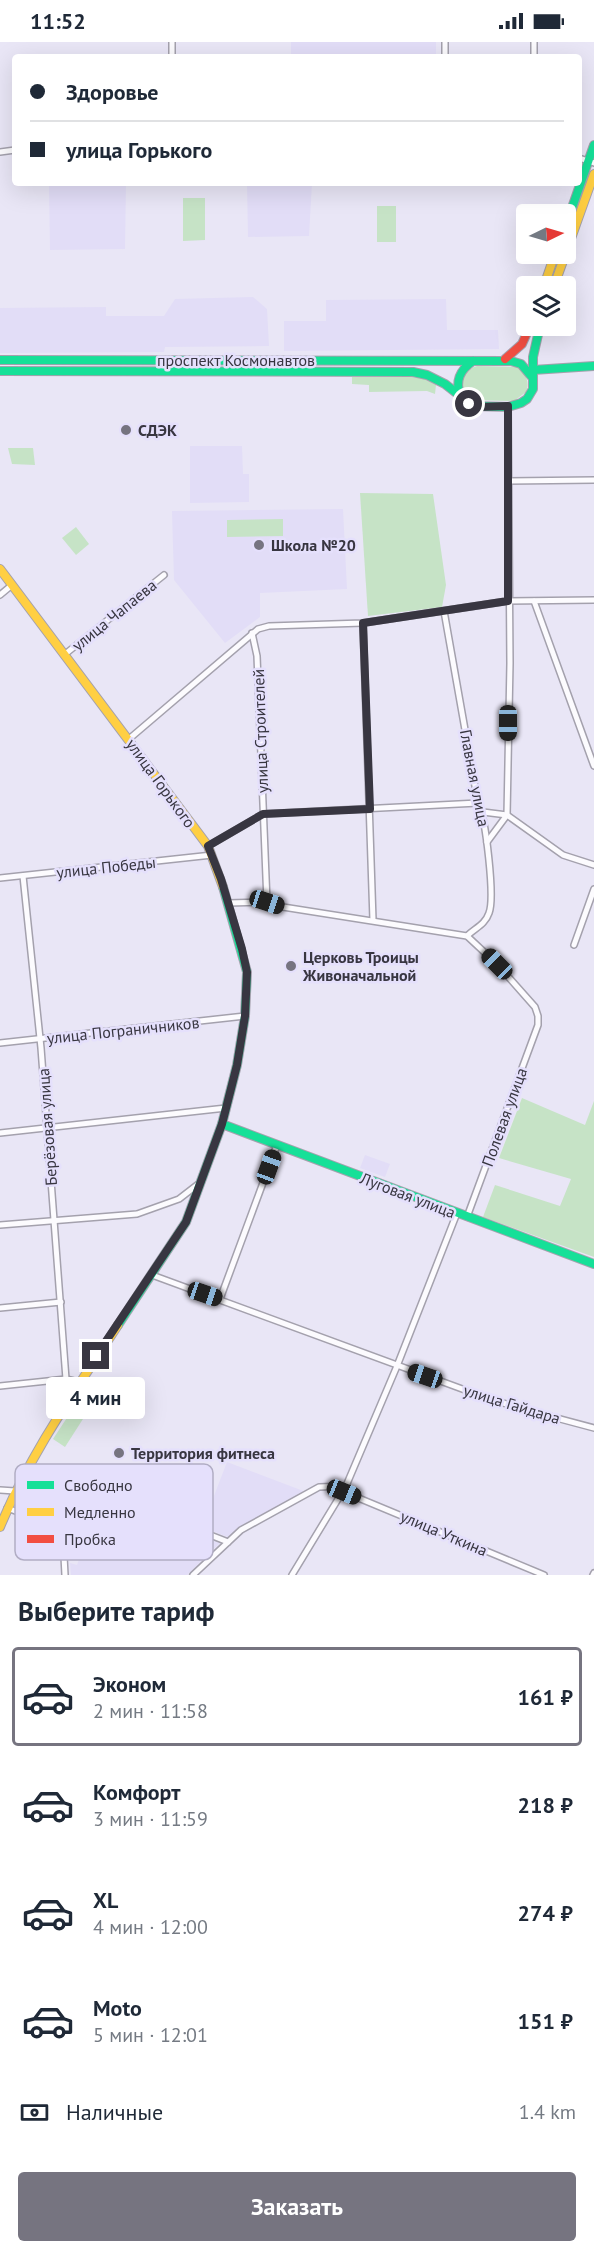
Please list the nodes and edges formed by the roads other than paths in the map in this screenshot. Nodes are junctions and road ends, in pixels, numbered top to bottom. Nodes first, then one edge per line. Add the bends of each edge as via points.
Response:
1 (594, 145) edge
2 (591, 162) edge
3 (594, 174) edge
4 (582, 185) edge
5 (581, 186) edge
6 (574, 204) edge
7 (558, 276) edge
8 (526, 336) edge
9 (537, 336) edge
10 (0, 360) edge
11 (473, 361) junction
12 (501, 361) junction
13 (594, 366) edge
14 (0, 370) edge
15 (533, 374) junction
16 (461, 397) junction
17 (508, 406) junction
18 (594, 480) edge
19 (508, 481) junction
20 (0, 569) edge
21 (164, 575) dead end
22 (12, 585) junction
23 (0, 595) edge
24 (594, 600) edge
25 (508, 601) junction
26 (534, 601) junction
27 (444, 611) junction
28 (363, 623) junction
29 (252, 633) junction
30 (64, 655) junction
31 (129, 739) junction
32 (594, 766) edge
33 (478, 803) junction
34 (370, 809) junction
35 (483, 812) junction
36 (263, 814) junction
37 (507, 815) junction
38 (488, 842) junction
39 (208, 846) junction
40 (212, 855) junction
41 (594, 865) edge
42 (23, 876) junction
43 (0, 878) edge
44 (594, 889) edge
45 (267, 902) junction
46 (228, 903) junction
47 (372, 920) junction
48 (466, 936) junction
49 (574, 945) dead end
50 (245, 1016) junction
51 (40, 1038) junction
52 (0, 1043) edge
53 (226, 1108) junction
54 (222, 1124) junction
55 (48, 1127) junction
56 (0, 1133) edge
57 (277, 1145) junction
58 (202, 1181) junction
59 (457, 1213) junction
60 (467, 1217) junction
61 (53, 1220) junction
62 (0, 1225) edge
63 (594, 1264) edge
64 (152, 1275) junction
65 (220, 1299) junction
66 (61, 1302) junction
67 (0, 1308) edge
68 (397, 1366) junction
69 (66, 1379) junction
70 (78, 1382) junction
71 (0, 1386) edge
72 (594, 1428) edge
73 (30, 1464) edge
74 (345, 1489) junction
75 (0, 1490) edge
76 (15, 1491) joint
77 (7, 1508) junction
78 (15, 1511) edge
79 (0, 1527) edge
80 (213, 1536) edge
81 (228, 1542) junction
82 (213, 1556) edge
83 (64, 1560) edge
84 (209, 1560) edge
85 (65, 1575) edge
86 (193, 1575) edge
87 (292, 1575) edge
88 (544, 1575) edge

1 - 2 main road
2 - 4 main road
3 - 7 main road
5 - 6 main road
8 - 12 main road via 512,355
9 - 15 main road
10 - 11 main road, проспект Космонавтов
11 - 12 main road, проспект Космонавтов
11 - 16 main road via 458,378
12 - 15 main road, проспект Космонавтов via 521,364
13 - 15 main road
14 - 16 main road, проспект Космонавтов via 413,372 437,380
15 - 17 main road via 533,389 527,399
16 - 17 main road, проспект Космонавтов via 473,406
17 - 19 street
18 - 19 street
19 - 25 street
20 - 22 main road, улица Горького
21 - 30 street, улица Чапаева
22 - 23 street
22 - 30 main road, улица Горького
24 - 26 street
25 - 26 street
25 - 27 street
25 - 37 street
26 - 32 street
27 - 28 street
27 - 33 street, Главная улица
28 - 29 street via 269,626
28 - 34 street
29 - 31 street
29 - 36 street, улица Строителей via 257,656
30 - 31 main road, улица Горького
31 - 39 main road, улица Горького
33 - 34 street
33 - 35 street, Главная улица
34 - 36 street
34 - 47 street
35 - 37 street
35 - 38 street, Главная улица
36 - 39 street
36 - 45 street, улица Строителей
37 - 38 street
37 - 41 street via 563,855
38 - 48 street, Главная улица via 490,912 484,924
39 - 40 main road, улица Горького
40 - 42 street, улица Победы
40 - 46 main road, улица Горького
42 - 43 street, улица Победы
42 - 51 street, Берёзовая улица
44 - 49 street
45 - 46 street
45 - 47 street
46 - 50 main road, улица Горького via 247,972
47 - 48 street
48 - 60 street, Полевая улица via 503,971 535,1007 538,1016
50 - 51 street, улица Пограничников
50 - 53 main road, улица Горького
51 - 52 street, улица Пограничников
51 - 55 street, Берёзовая улица
53 - 54 main road, улица Горького
53 - 55 street
54 - 57 main road, Луговая улица
54 - 58 main road, улица Горького
55 - 56 street
55 - 61 street, Берёзовая улица
57 - 59 main road, Луговая улица
57 - 65 street
58 - 61 street via 179,1199 137,1214
58 - 64 main road, улица Горького via 186,1222
59 - 60 main road, Луговая улица
59 - 68 street
60 - 63 main road, Луговая улица
61 - 62 street
61 - 66 street, Берёзовая улица
64 - 65 street, улица Гайдара
64 - 70 main road, улица Горького
65 - 68 street, улица Гайдара
66 - 67 street
66 - 69 street, Берёзовая улица
68 - 72 street, улица Гайдара via 519,1408
68 - 74 street
69 - 70 street
69 - 71 street
70 - 73 main road, улица Горького
74 - 81 street via 320,1487 241,1530
74 - 87 street
74 - 88 street, улица Уткина
75 - 76 street
76 - 77 main road, улица Горького
77 - 78 street
77 - 79 main road, улица Горького
80 - 81 street
81 - 82 street
83 - 85 street
84 - 86 street

